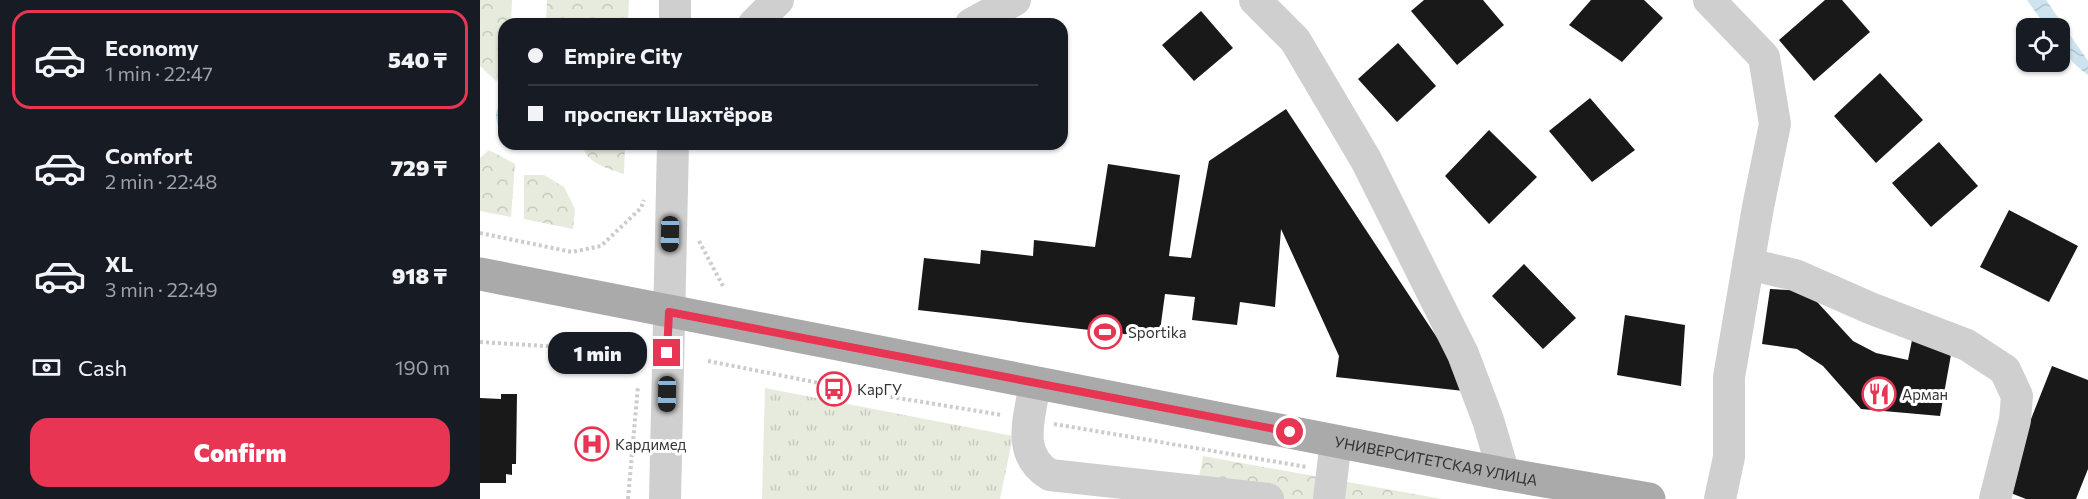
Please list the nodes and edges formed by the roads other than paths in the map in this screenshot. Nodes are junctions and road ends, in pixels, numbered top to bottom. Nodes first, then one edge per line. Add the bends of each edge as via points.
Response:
1 (675, 0) edge
2 (778, 0) edge
3 (1015, 0) edge
4 (1256, 0) edge
5 (1708, 0) edge
6 (675, 18) edge
7 (760, 18) edge
8 (982, 18) edge
9 (673, 150) edge
10 (1748, 264) junction
11 (480, 274) edge
12 (669, 312) junction
13 (1035, 383) junction
14 (1332, 470) edge
15 (1504, 474) junction
16 (665, 499) edge
17 (1268, 499) edge
18 (1649, 499) edge
19 (1720, 499) edge
20 (1995, 499) edge

1 - 6 street
2 - 7 street
3 - 8 street
4 - 15 street via 1295,40 1366,160 1463,354
5 - 10 street via 1764,57 1776,124
9 - 12 street
10 - 19 street via 1729,377 1729,457
10 - 20 street via 1795,274 1967,345 2005,370 2017,396 2015,420
11 - 12 main road, УНИВЕРСИТЕТСКАЯ УЛИЦА
12 - 13 main road, УНИВЕРСИТЕТСКАЯ УЛИЦА
12 - 16 street
13 - 14 main road, УНИВЕРСИТЕТСКАЯ УЛИЦА
13 - 17 street via 1027,449 1040,469 1050,475
14 - 15 main road, УНИВЕРСИТЕТСКАЯ УЛИЦА
15 - 18 main road, УНИВЕРСИТЕТСКАЯ УЛИЦА

